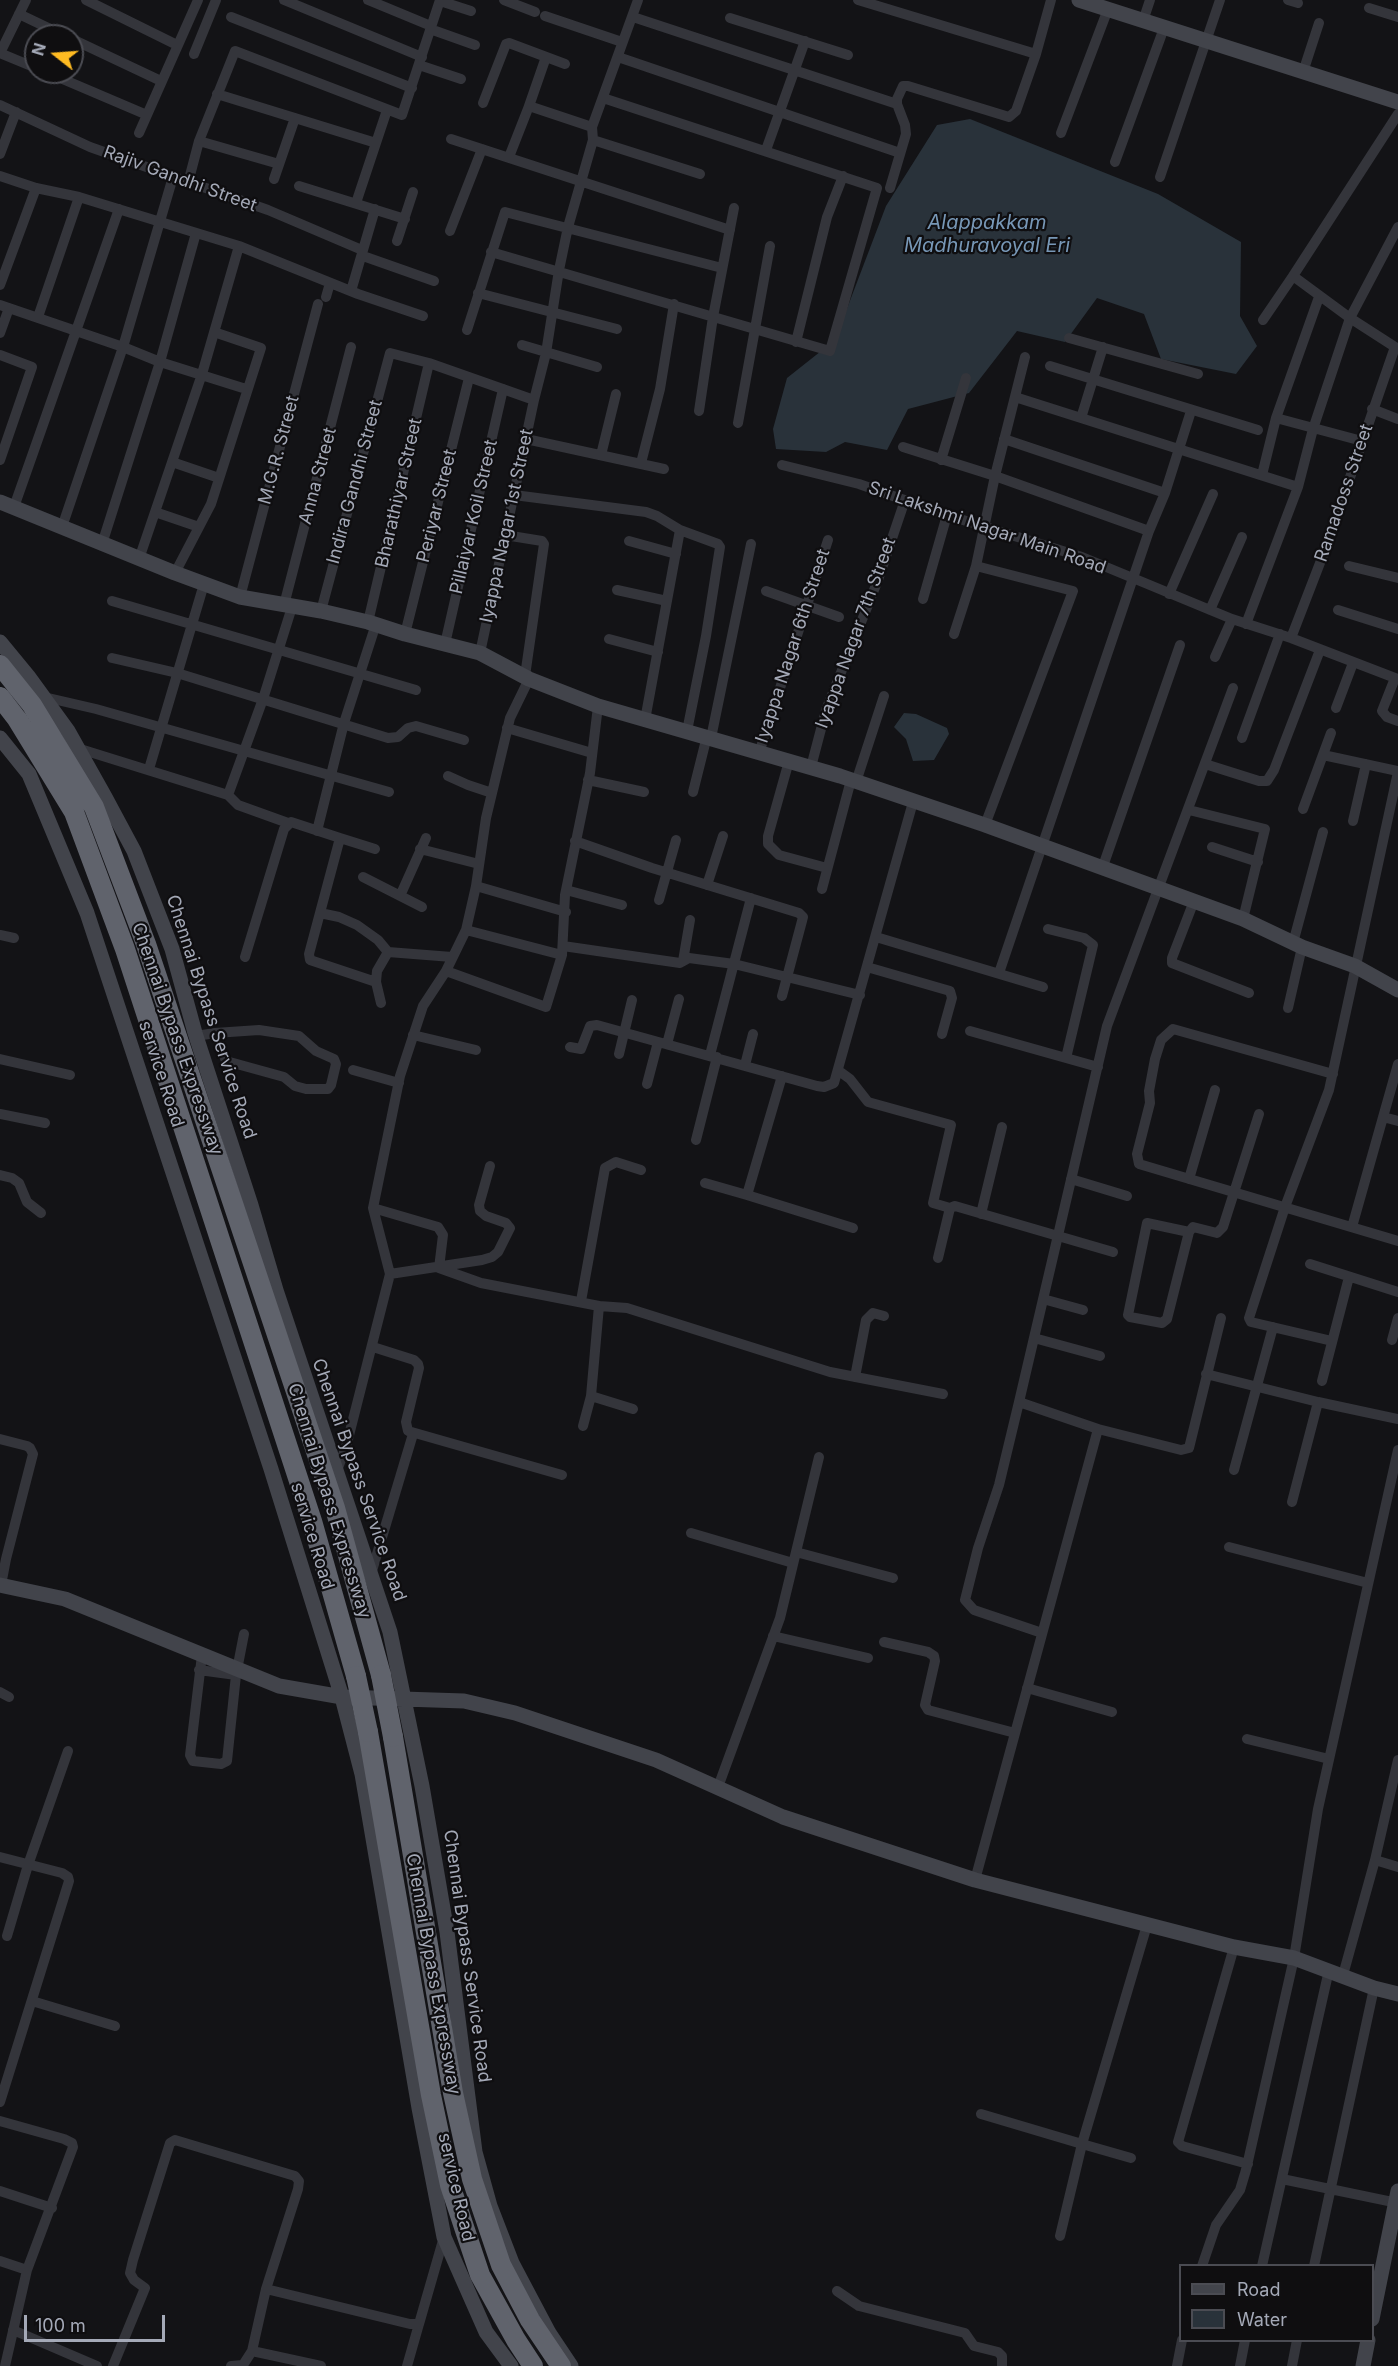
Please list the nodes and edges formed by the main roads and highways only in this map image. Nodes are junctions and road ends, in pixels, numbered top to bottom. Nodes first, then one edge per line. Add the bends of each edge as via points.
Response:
1 (0, 665) edge
2 (0, 698) edge
3 (533, 2366) edge
4 (561, 2366) edge

1 - 4 highway, Chennai Bypass Expressway, bridge via 32,705 94,807 142,933 334,1508 381,1675 453,2092 472,2179 501,2265
2 - 3 highway, Chennai Bypass Expressway, bridge via 74,812 125,949 312,1521 368,1732 450,2185 480,2275

